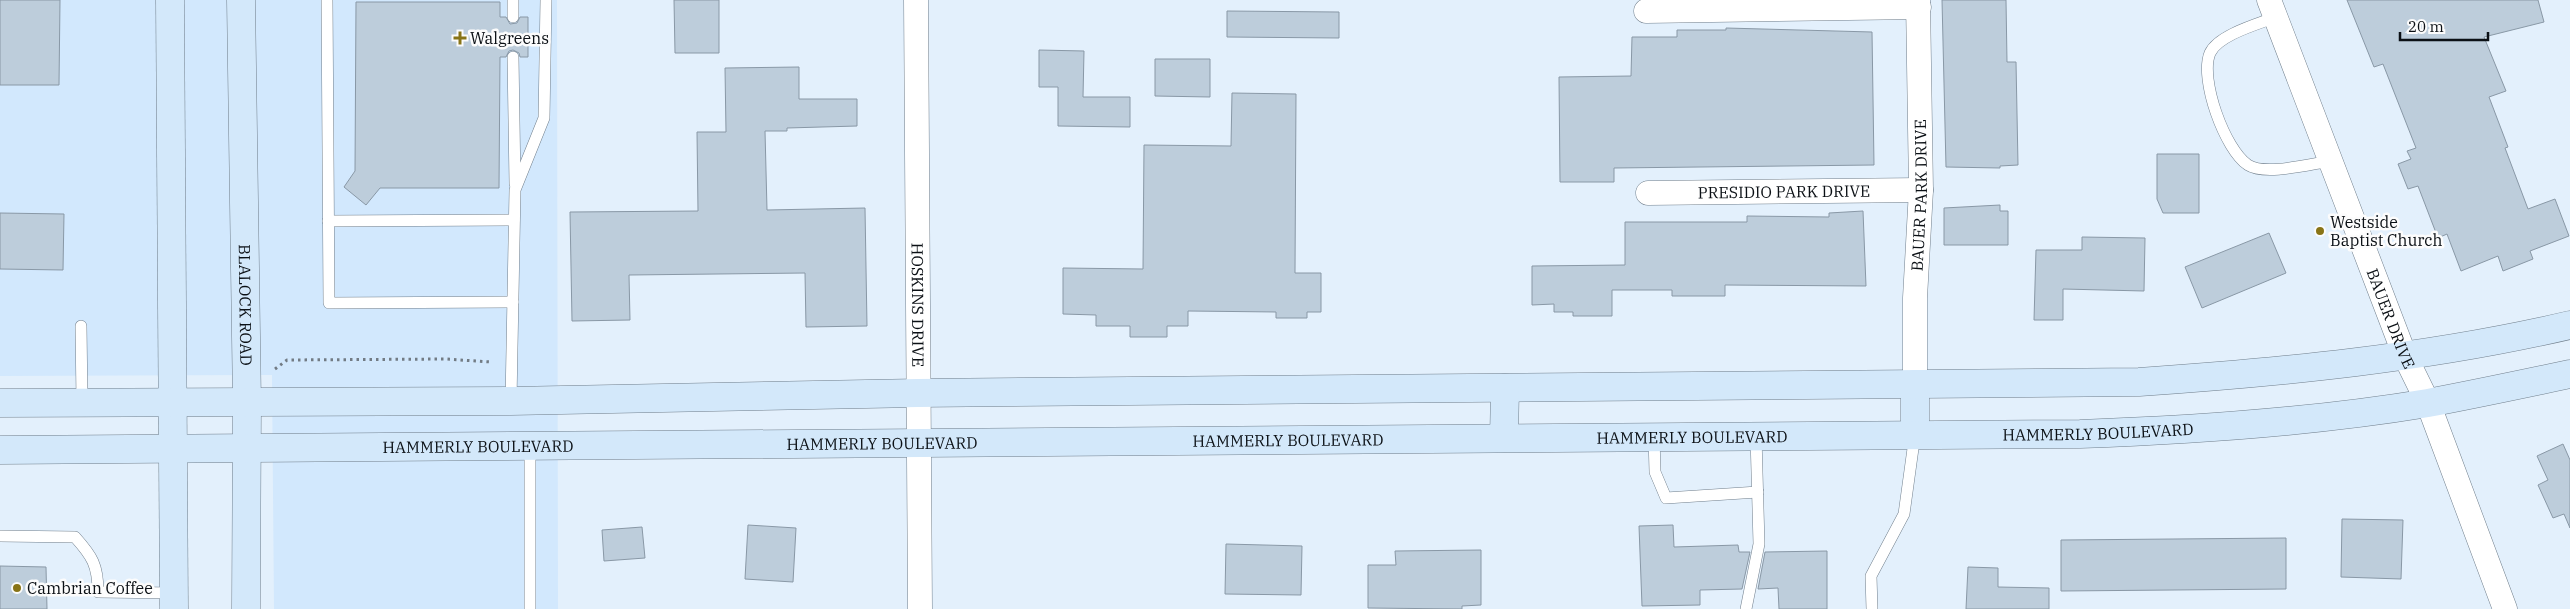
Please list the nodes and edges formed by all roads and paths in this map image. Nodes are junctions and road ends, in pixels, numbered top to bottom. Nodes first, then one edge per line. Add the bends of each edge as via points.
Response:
1 (170, 0) edge
2 (241, 0) edge
3 (327, 0) edge
4 (513, 0) edge
5 (546, 0) edge
6 (916, 0) edge
7 (1919, 4) edge
8 (2273, 8) edge
9 (1646, 11) dead end
10 (513, 17) dead end
11 (513, 57) dead end
12 (2330, 161) junction
13 (515, 190) junction
14 (1921, 190) junction
15 (1648, 193) dead end
16 (514, 220) junction
17 (328, 221) junction
18 (513, 302) junction
19 (2570, 325) edge
20 (81, 326) dead end
21 (2405, 356) junction
22 (2570, 374) edge
23 (1915, 384) junction
24 (1505, 388) junction
25 (918, 393) junction
26 (82, 401) junction
27 (511, 401) junction
28 (0, 402) edge
29 (173, 402) junction
30 (246, 403) junction
31 (2428, 403) junction
32 (1915, 434) junction
33 (1654, 436) junction
34 (1756, 436) junction
35 (1504, 438) junction
36 (918, 442) junction
37 (530, 445) junction
38 (245, 447) junction
39 (174, 449) junction
40 (0, 450) edge
41 (1758, 492) junction
42 (0, 536) edge
43 (174, 601) edge
44 (246, 609) edge
45 (530, 609) edge
46 (920, 609) edge
47 (1746, 609) edge
48 (1872, 609) edge
49 (2505, 609) edge

1 - 29 main road
2 - 30 main road, BLALOCK ROAD
3 - 17 lane
4 - 10 lane
5 - 13 lane via 544,118
6 - 25 street, HOSKINS DRIVE
7 - 9 street
7 - 14 street, BAUER PARK DRIVE
8 - 12 street, BAUER DRIVE
8 - 12 lane via 2210,52 2207,72 2209,95 2226,136 2247,165 2264,170
11 - 13 lane
12 - 21 street, BAUER DRIVE
13 - 16 lane
14 - 15 street, PRESIDIO PARK DRIVE
14 - 23 street, BAUER PARK DRIVE via 1915,298
16 - 17 lane
16 - 18 lane
17 - 18 lane via 329,303
18 - 27 lane
19 - 21 main road
20 - 26 lane
21 - 23 main road via 2228,376 2139,382
21 - 31 street, BAUER DRIVE
22 - 31 main road, HAMMERLY BOULEVARD
23 - 24 main road
23 - 32 main road
24 - 25 main road
24 - 35 main road
25 - 27 main road
25 - 36 street, HOSKINS DRIVE
26 - 28 main road
26 - 29 main road
27 - 30 main road
29 - 30 main road
29 - 39 main road
30 - 38 main road, BLALOCK ROAD
31 - 32 main road, HAMMERLY BOULEVARD via 2195,430
31 - 49 street, BAUER DRIVE
32 - 34 main road, HAMMERLY BOULEVARD
32 - 48 lane via 1904,514 1872,576
33 - 34 main road, HAMMERLY BOULEVARD
33 - 35 main road, HAMMERLY BOULEVARD
33 - 41 lane via 1656,472 1666,498
34 - 41 lane
35 - 36 main road, HAMMERLY BOULEVARD
36 - 37 main road, HAMMERLY BOULEVARD
36 - 46 street, HOSKINS DRIVE
37 - 38 main road, HAMMERLY BOULEVARD
37 - 45 lane
38 - 39 main road, HAMMERLY BOULEVARD
38 - 44 main road, BLALOCK ROAD
39 - 40 main road, HAMMERLY BOULEVARD
39 - 43 main road
41 - 47 lane via 1759,544
42 - 43 lane via 75,537 92,555 98,576 98,592

